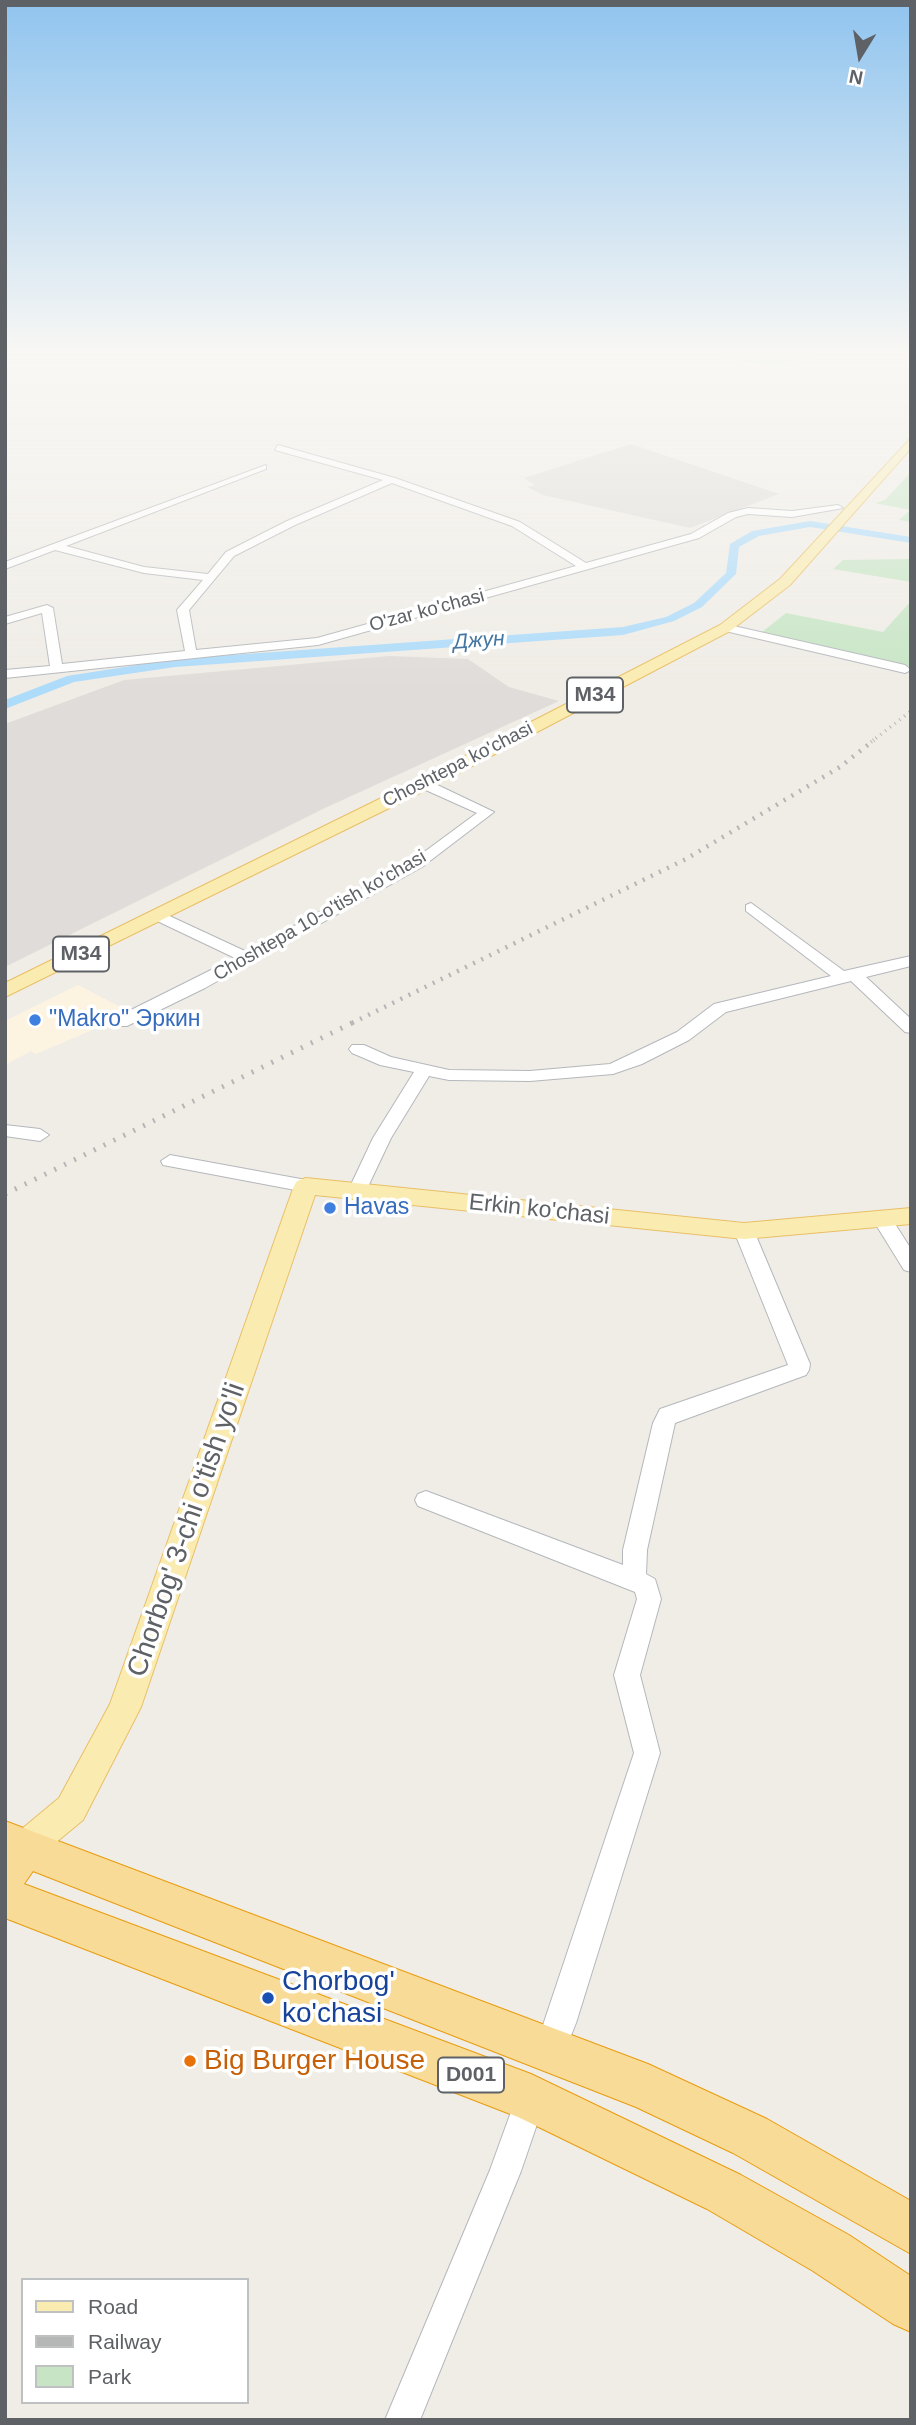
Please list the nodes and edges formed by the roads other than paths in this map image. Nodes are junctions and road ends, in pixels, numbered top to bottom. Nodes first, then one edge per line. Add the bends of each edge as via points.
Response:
1 (328, 462) edge
2 (881, 462) edge
3 (888, 462) edge
4 (264, 467) dead end
5 (392, 480) junction
6 (867, 482) junction
7 (839, 513) junction
8 (819, 538) junction
9 (58, 548) junction
10 (5, 566) edge
11 (587, 568) junction
12 (208, 577) junction
13 (5, 621) edge
14 (725, 628) junction
15 (191, 654) junction
16 (56, 667) junction
17 (905, 669) dead end
18 (5, 674) edge
19 (424, 784) junction
20 (337, 820) junction
21 (751, 908) dead end
22 (158, 916) junction
23 (247, 958) junction
24 (911, 961) edge
25 (5, 976) edge
26 (841, 976) junction
27 (5, 992) edge
28 (121, 1022) dead end
29 (911, 1028) edge
30 (358, 1049) dead end
31 (424, 1070) junction
32 (5, 1130) edge
33 (40, 1135) dead end
34 (170, 1161) dead end
35 (306, 1186) junction
36 (357, 1191) junction
37 (911, 1216) edge
38 (883, 1220) junction
39 (744, 1231) junction
40 (911, 1265) edge
41 (426, 1500) dead end
42 (634, 1579) junction
43 (12, 1854) edge
44 (5, 1896) edge
45 (549, 2052) junction
46 (531, 2098) junction
47 (911, 2229) edge
48 (911, 2306) edge
49 (402, 2420) edge

1 - 5 street
2 - 6 main road, M34
3 - 6 main road, M34
4 - 9 street
5 - 11 street via 516,524
5 - 12 street via 230,554
6 - 7 main road, Choshtepa ko'chasi / M34
7 - 8 main road, Choshtepa ko'chasi / M34
7 - 11 street, O'zar ko'chasi via 819,508 792,514 747,511 695,536
8 - 14 main road, Choshtepa ko'chasi / M34 via 772,595
8 - 20 main road, Choshtepa ko'chasi / M34 via 768,584 697,633
9 - 10 street
9 - 12 street via 144,570
11 - 15 street, O'zar ko'chasi via 318,641
12 - 15 street via 183,610
13 - 16 street via 47,608
14 - 17 street
14 - 19 main road, Choshtepa ko'chasi / M34
15 - 16 street, O'zar ko'chasi
16 - 18 street, O'zar ko'chasi
19 - 20 main road, Choshtepa ko'chasi / M34
19 - 23 street, Choshtepa 10-o'tish ko'chasi via 487,812 417,864
20 - 22 main road, Choshtepa ko'chasi / M34
20 - 25 main road, Choshtepa ko'chasi / M34
21 - 26 street
22 - 23 street
22 - 27 main road, Choshtepa ko'chasi / M34
23 - 28 street, Choshtepa 10-o'tish ko'chasi
24 - 26 street
26 - 29 street via 854,975
26 - 31 street via 720,1008 683,1035 612,1069 490,1077
30 - 31 street
31 - 36 street via 382,1138
32 - 33 street
34 - 35 street, Erkin ko'chasi
35 - 36 main road, Erkin ko'chasi
35 - 43 main road, Chorbog' 3-chi o'tish yo'li via 125,1707 71,1809
36 - 39 main road, Erkin ko'chasi
37 - 38 main road, Erkin ko'chasi
38 - 39 main road, Erkin ko'chasi
38 - 40 street
39 - 42 street via 798,1370 668,1415 635,1550
41 - 42 street
42 - 45 street via 646,1586 649,1599 627,1675 647,1753
43 - 45 highway, D001
44 - 46 highway, D001
45 - 47 highway, D001 via 648,2088 750,2136
46 - 48 highway, D001 via 724,2192 831,2253
46 - 49 street

